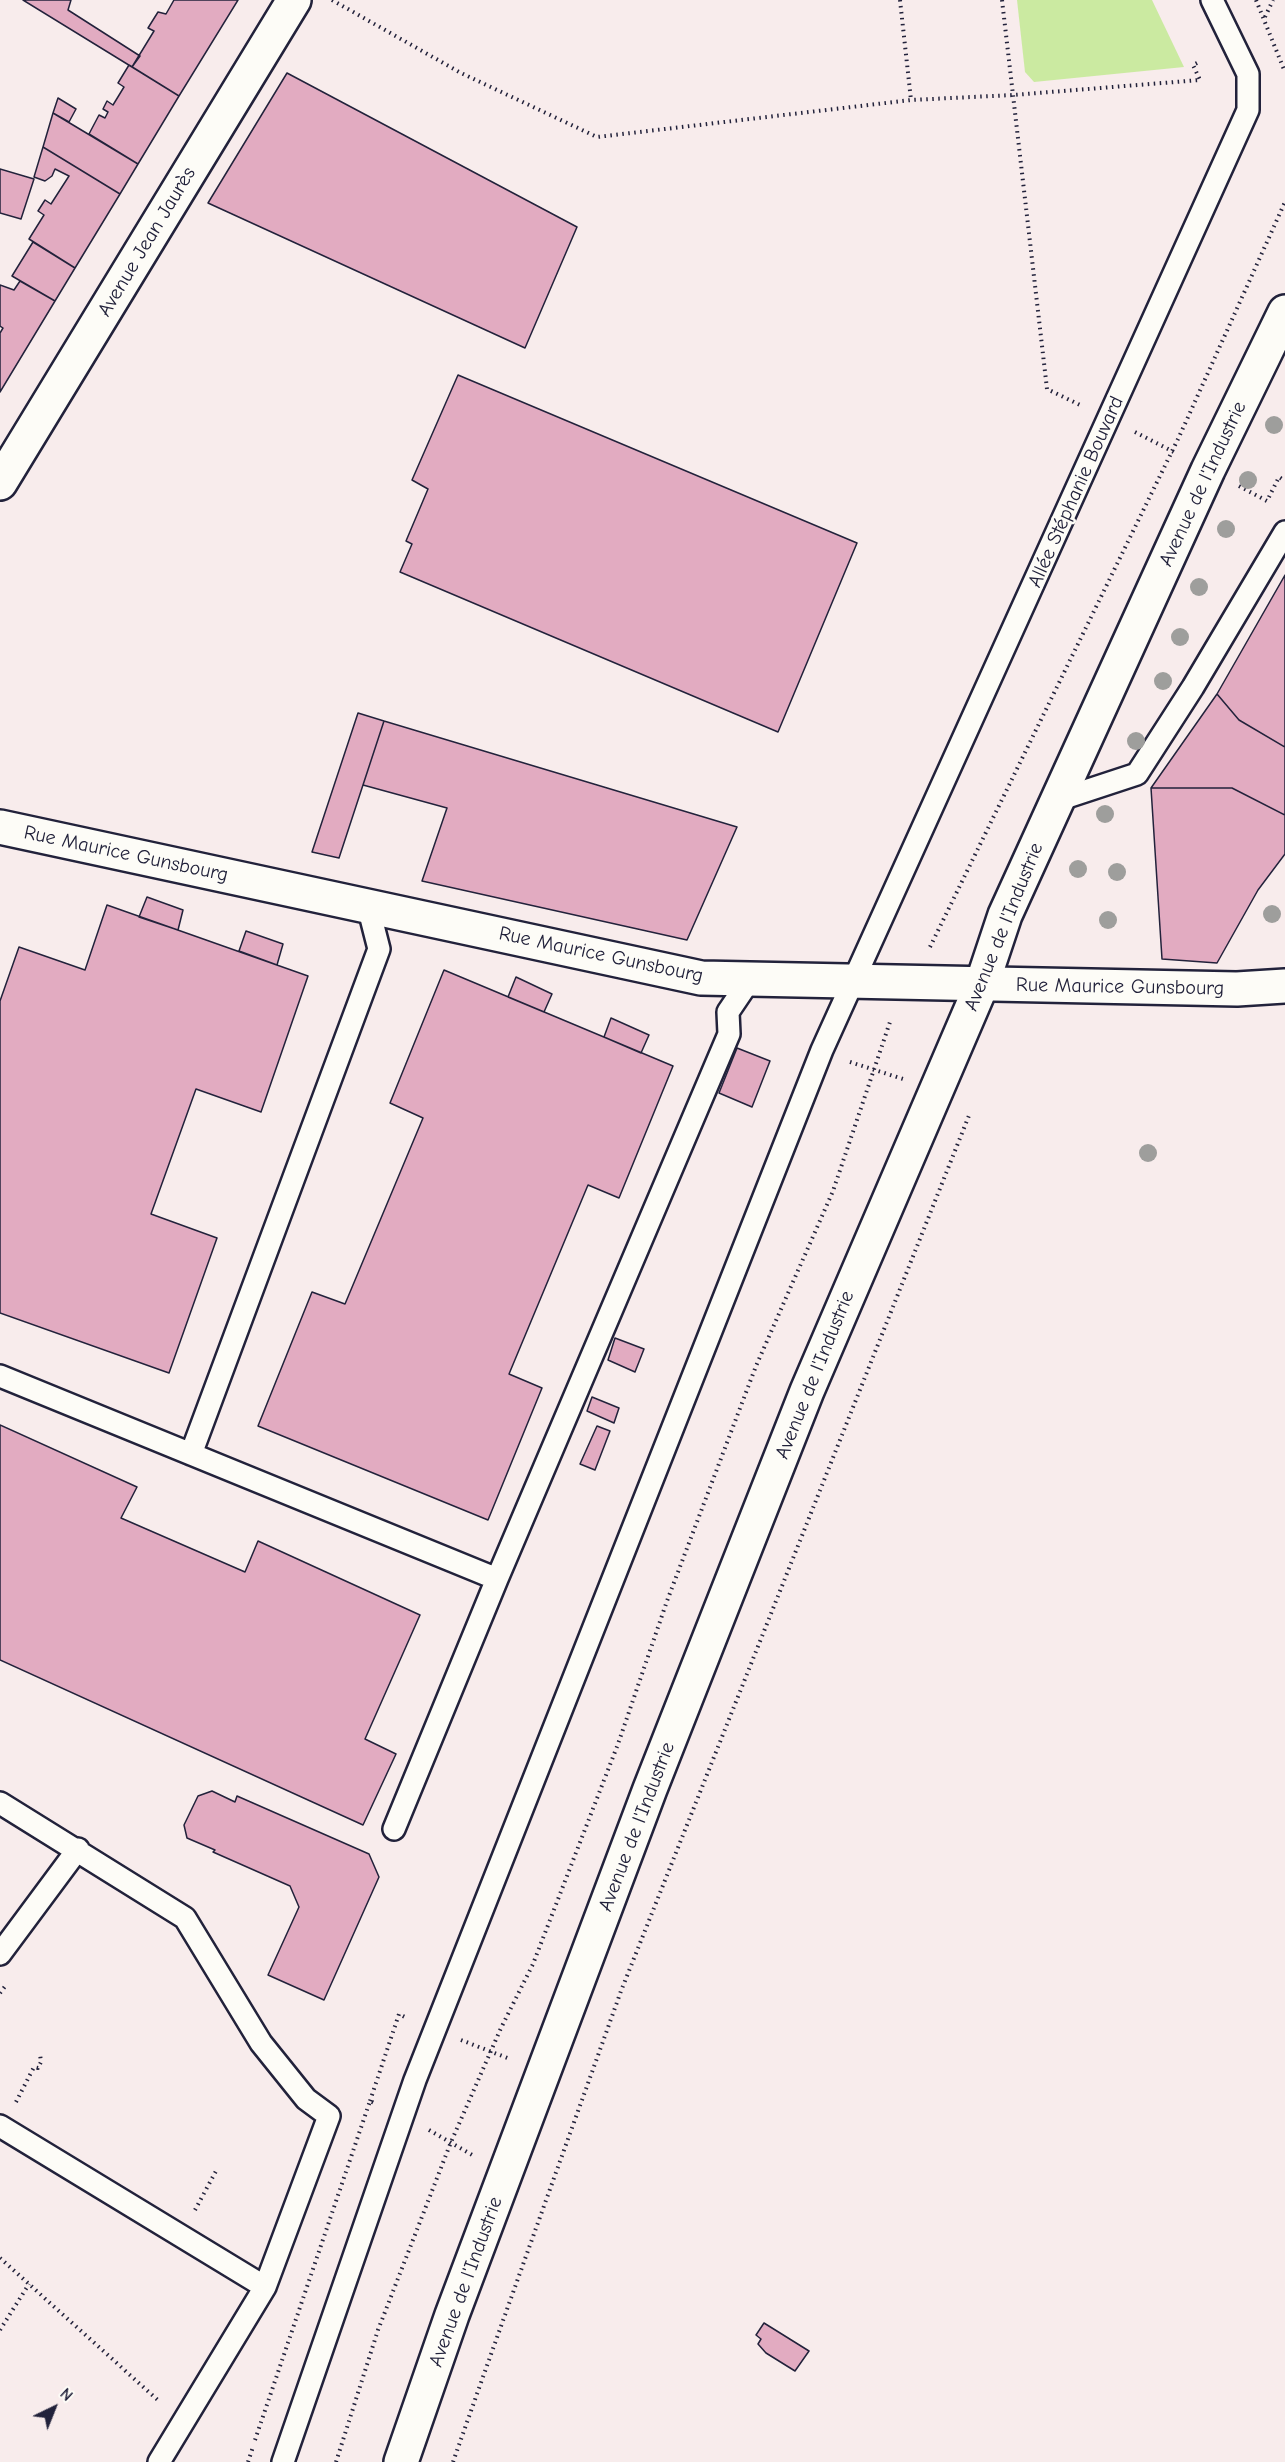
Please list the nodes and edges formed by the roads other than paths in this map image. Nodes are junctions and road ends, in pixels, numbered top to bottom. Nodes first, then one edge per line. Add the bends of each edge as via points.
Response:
1 (294, 0) edge
2 (1212, 0) edge
3 (1285, 312) edge
4 (0, 483) edge
5 (1285, 532) edge
6 (1058, 800) junction
7 (0, 827) edge
8 (368, 906) junction
9 (751, 978) junction
10 (854, 981) junction
11 (982, 984) junction
12 (1285, 986) edge
13 (0, 1376) edge
14 (191, 1454) junction
15 (497, 1578) junction
16 (0, 1803) edge
17 (394, 1829) dead end
18 (78, 1850) junction
19 (0, 1954) edge
20 (1, 2126) edge
21 (265, 2287) junction
22 (159, 2462) edge
23 (283, 2462) edge
24 (401, 2462) edge

1 - 4 main road, Avenue Jean Jaurès
2 - 10 lane, Allée Stéphanie Bouvard via 1248,74 1248,110
3 - 6 main road, Avenue de l'Industrie via 1208,470
5 - 6 lane via 1137,774
6 - 11 main road, Avenue de l'Industrie via 1005,915
7 - 8 main road, Rue Maurice Gunsbourg
8 - 9 main road, Rue Maurice Gunsbourg via 701,978
8 - 14 lane via 379,950
9 - 10 main road, Rue Maurice Gunsbourg
9 - 15 lane via 728,1012 729,1034
10 - 11 main road, Rue Maurice Gunsbourg
10 - 23 lane via 817,1061 415,2080
11 - 12 main road, Rue Maurice Gunsbourg via 1237,989
11 - 24 main road, Avenue de l'Industrie via 807,1391 698,1667 452,2314
13 - 14 lane
14 - 15 lane
15 - 17 lane
16 - 18 lane
18 - 19 lane
18 - 21 lane via 185,1918 261,2043 306,2099 329,2116
20 - 21 lane
21 - 22 lane

